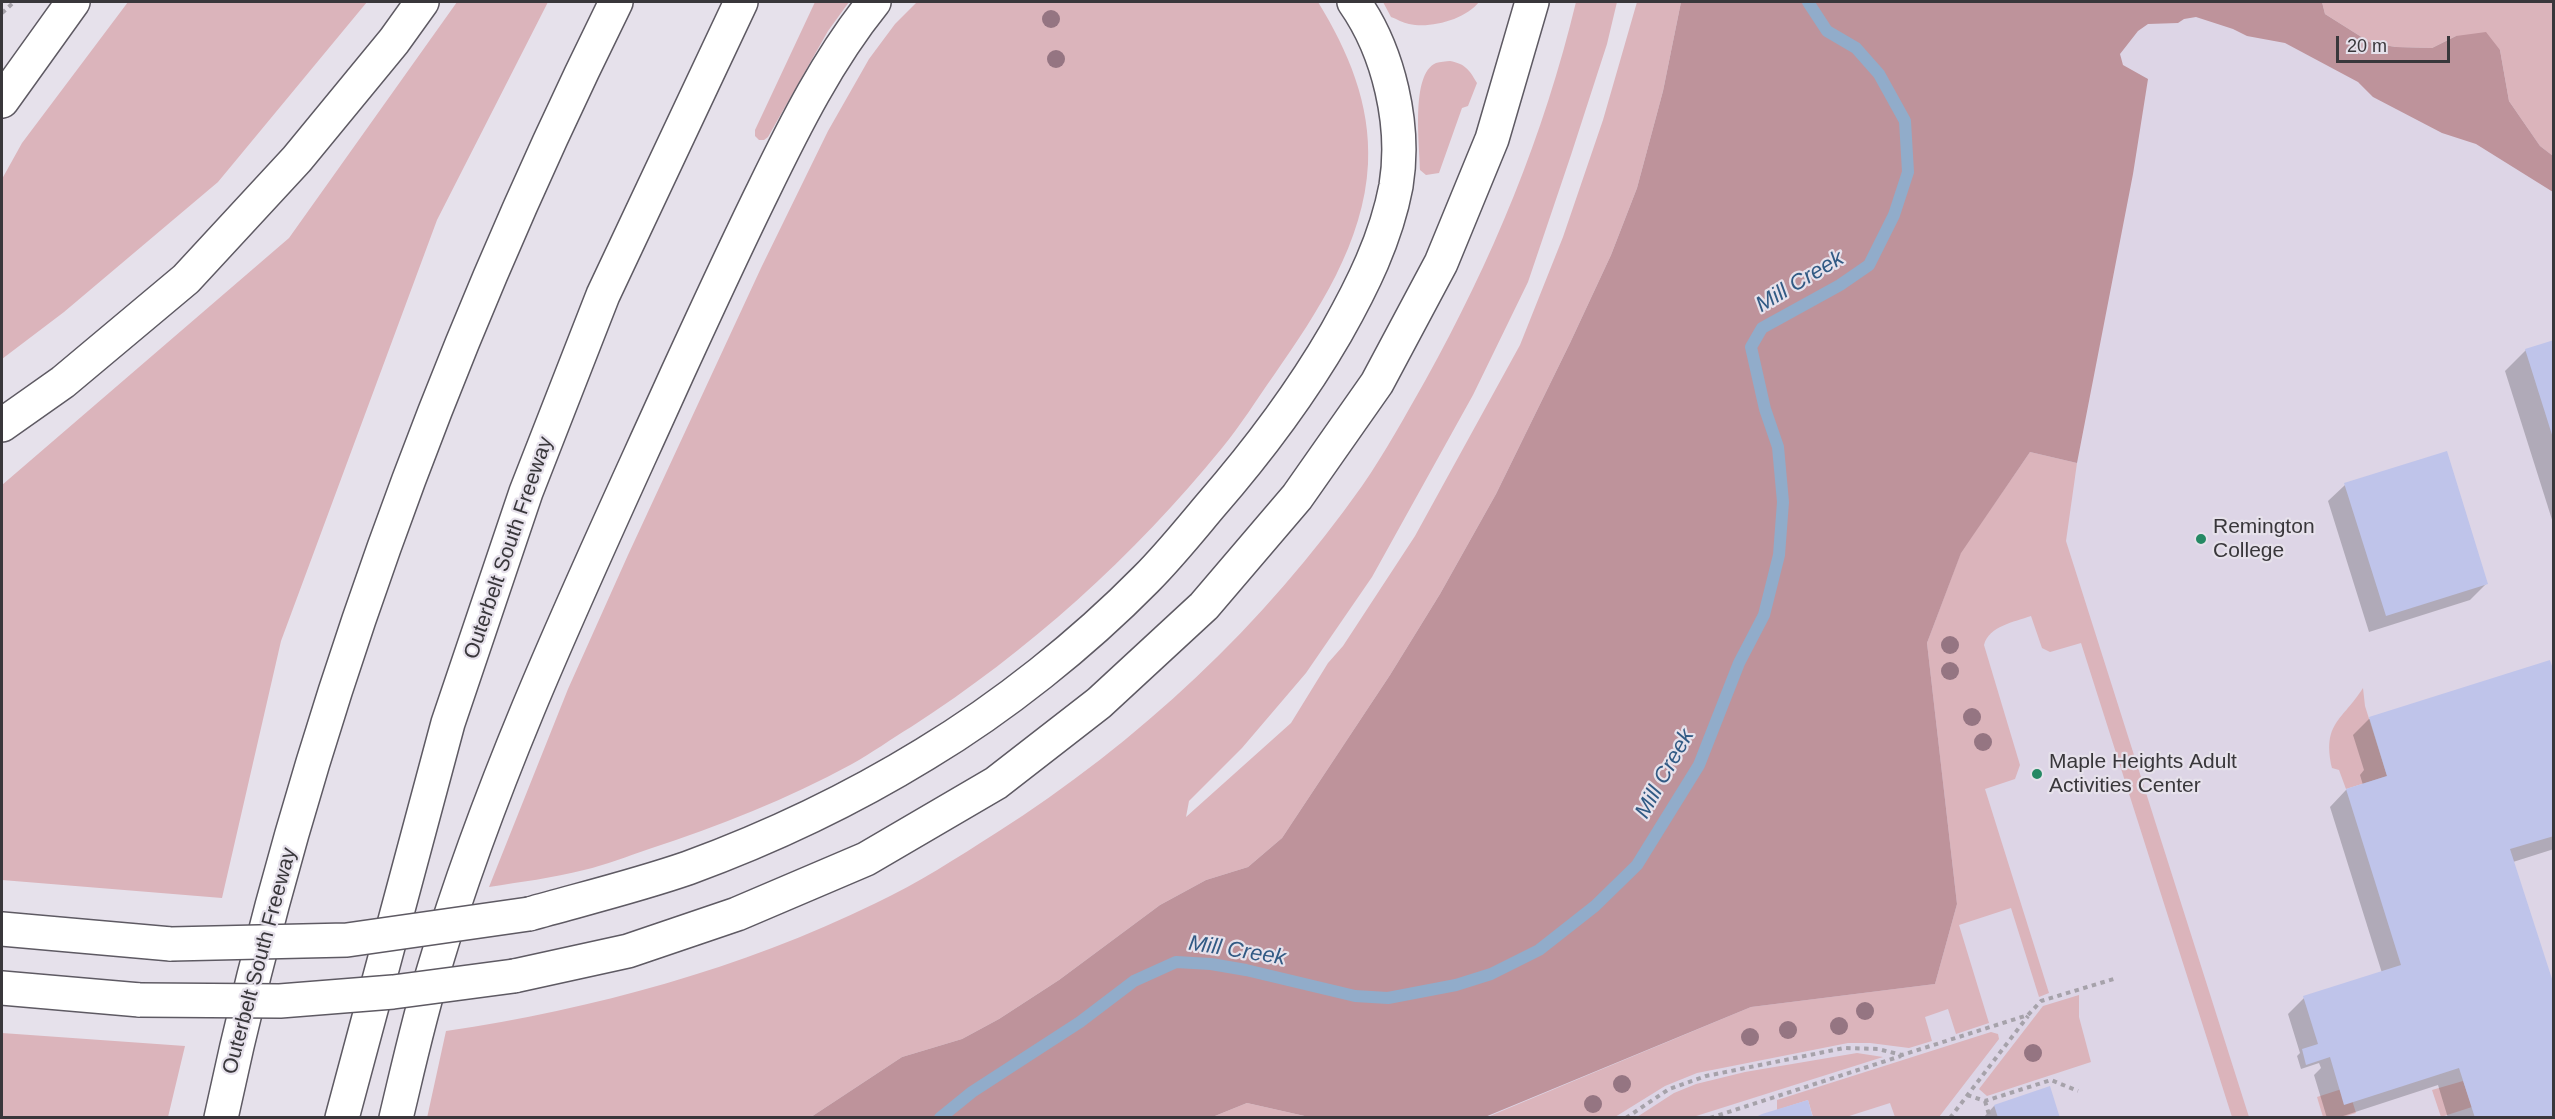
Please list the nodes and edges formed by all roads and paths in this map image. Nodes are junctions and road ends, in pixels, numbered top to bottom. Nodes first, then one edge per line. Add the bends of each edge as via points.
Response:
1 (14, 2) edge
2 (73, 2) edge
3 (422, 2) edge
4 (615, 2) edge
5 (741, 2) edge
6 (874, 2) edge
7 (1354, 2) edge
8 (1532, 2) edge
9 (2, 13) edge
10 (5, 90) edge
11 (2, 425) edge
12 (2, 929) edge
13 (2118, 978) dead end
14 (2, 988) edge
15 (2028, 1015) junction
16 (1902, 1055) junction
17 (2078, 1091) dead end
18 (1966, 1095) junction
19 (1985, 1101) junction
20 (221, 1118) edge
21 (342, 1118) edge
22 (396, 1118) edge
23 (1626, 1118) edge
24 (1710, 1118) edge
25 (1950, 1118) edge
26 (1990, 1118) edge

1 - 9 path
2 - 10 main road
3 - 11 main road via 297,159 186,279 63,382
4 - 20 main road, Outerbelt South Freeway via 525,193 442,393 370,589 280,878
5 - 21 main road, Outerbelt South Freeway via 603,295 526,492 448,723
6 - 22 main road via 828,69 783,147 544,672 460,887 433,971
7 - 12 main road, bridge via 1374,36 1395,108 1398,144 1396,184 1371,267 1300,390 1244,468 1119,605 1005,700 927,753 798,822 688,867 529,914 347,940 171,944
8 - 14 main road, bridge via 1492,139 1441,263 1382,373 1297,496 1204,606 1100,703 996,783 866,859 737,914 639,947 514,976 393,992 280,1001 140,1000
13 - 15 path via 2042,1001
15 - 16 path
15 - 18 path
16 - 23 path via 1878,1049 1844,1048 1706,1076 1669,1089
16 - 24 path
17 - 19 path via 2051,1080
18 - 19 path
18 - 25 path
19 - 26 path

